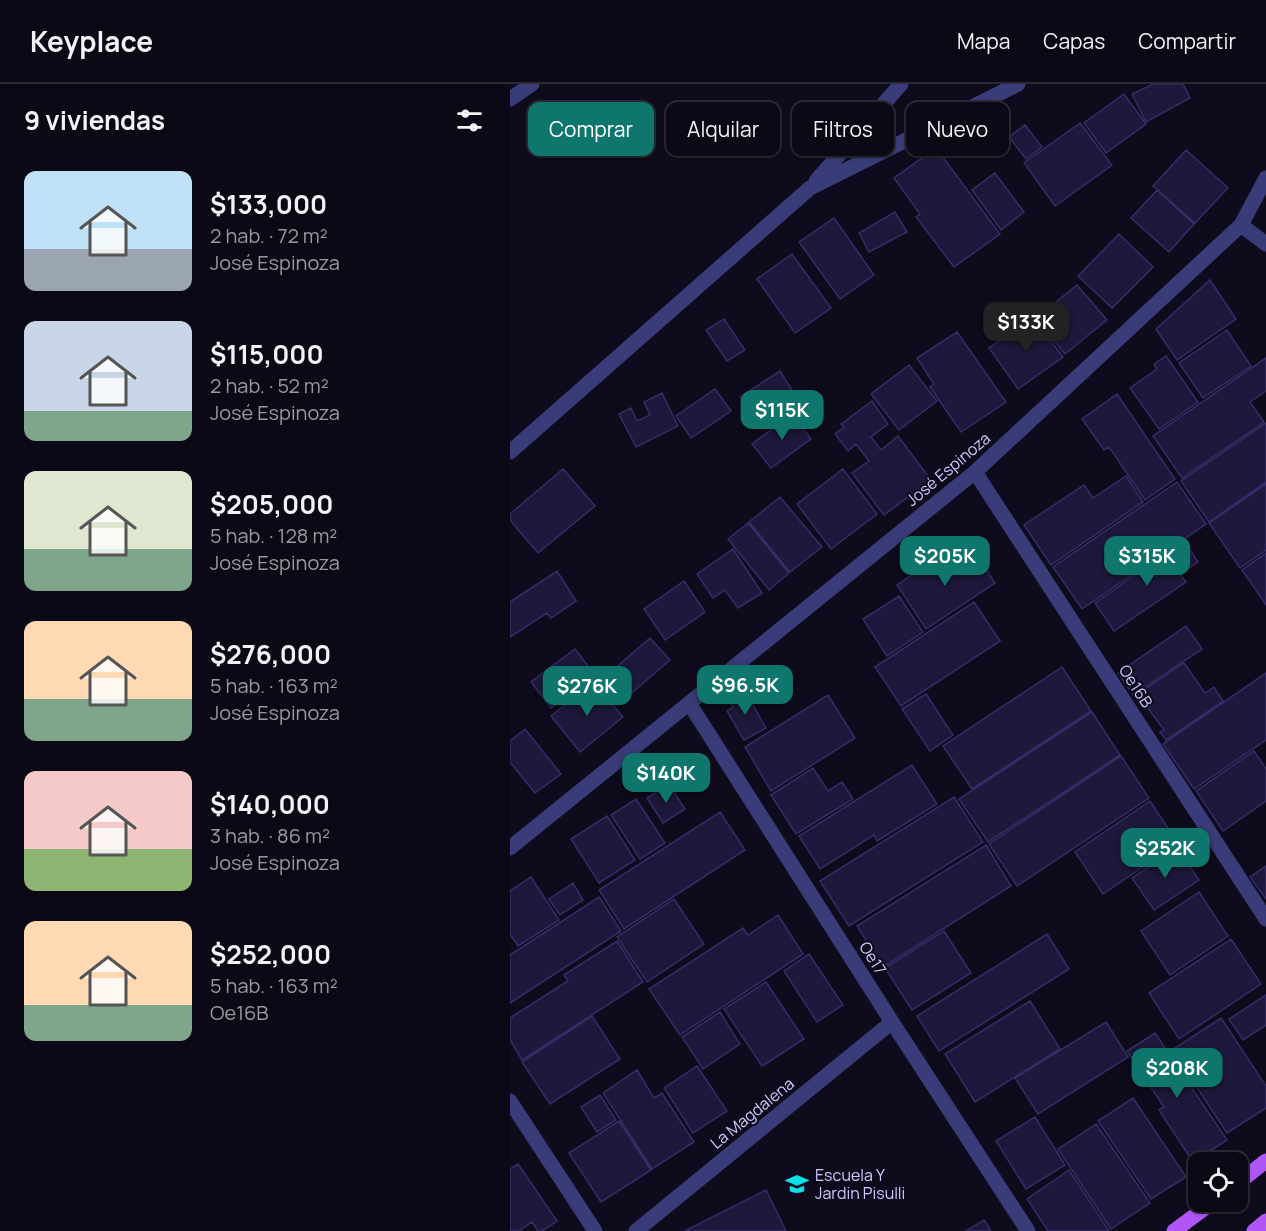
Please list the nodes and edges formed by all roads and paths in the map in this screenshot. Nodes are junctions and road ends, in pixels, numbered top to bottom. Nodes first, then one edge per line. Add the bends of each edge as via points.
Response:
1 (532, 84) edge
2 (901, 84) edge
3 (1018, 84) edge
4 (510, 99) edge
5 (1266, 178) edge
6 (810, 188) junction
7 (1241, 225) junction
8 (1266, 244) edge
9 (510, 452) edge
10 (975, 472) junction
11 (689, 704) junction
12 (510, 848) edge
13 (1266, 919) edge
14 (892, 1022) junction
15 (510, 1101) edge
16 (1266, 1161) edge
17 (1248, 1175) edge
18 (1200, 1212) edge
19 (1266, 1221) edge
20 (596, 1231) edge
21 (636, 1231) edge
22 (1029, 1231) edge
23 (1174, 1231) edge
24 (1254, 1231) edge

1 - 4 street
2 - 6 street
3 - 6 street
5 - 7 street, José Espinoza
6 - 9 street
7 - 8 street
7 - 10 street, José Espinoza
10 - 11 street, José Espinoza
10 - 13 street, Oe16B
11 - 12 street, José Espinoza
11 - 14 street, Oe17
14 - 21 street, La Magdalena
14 - 22 street, Oe17
15 - 20 street
16 - 17 main road
18 - 23 main road
19 - 24 main road

